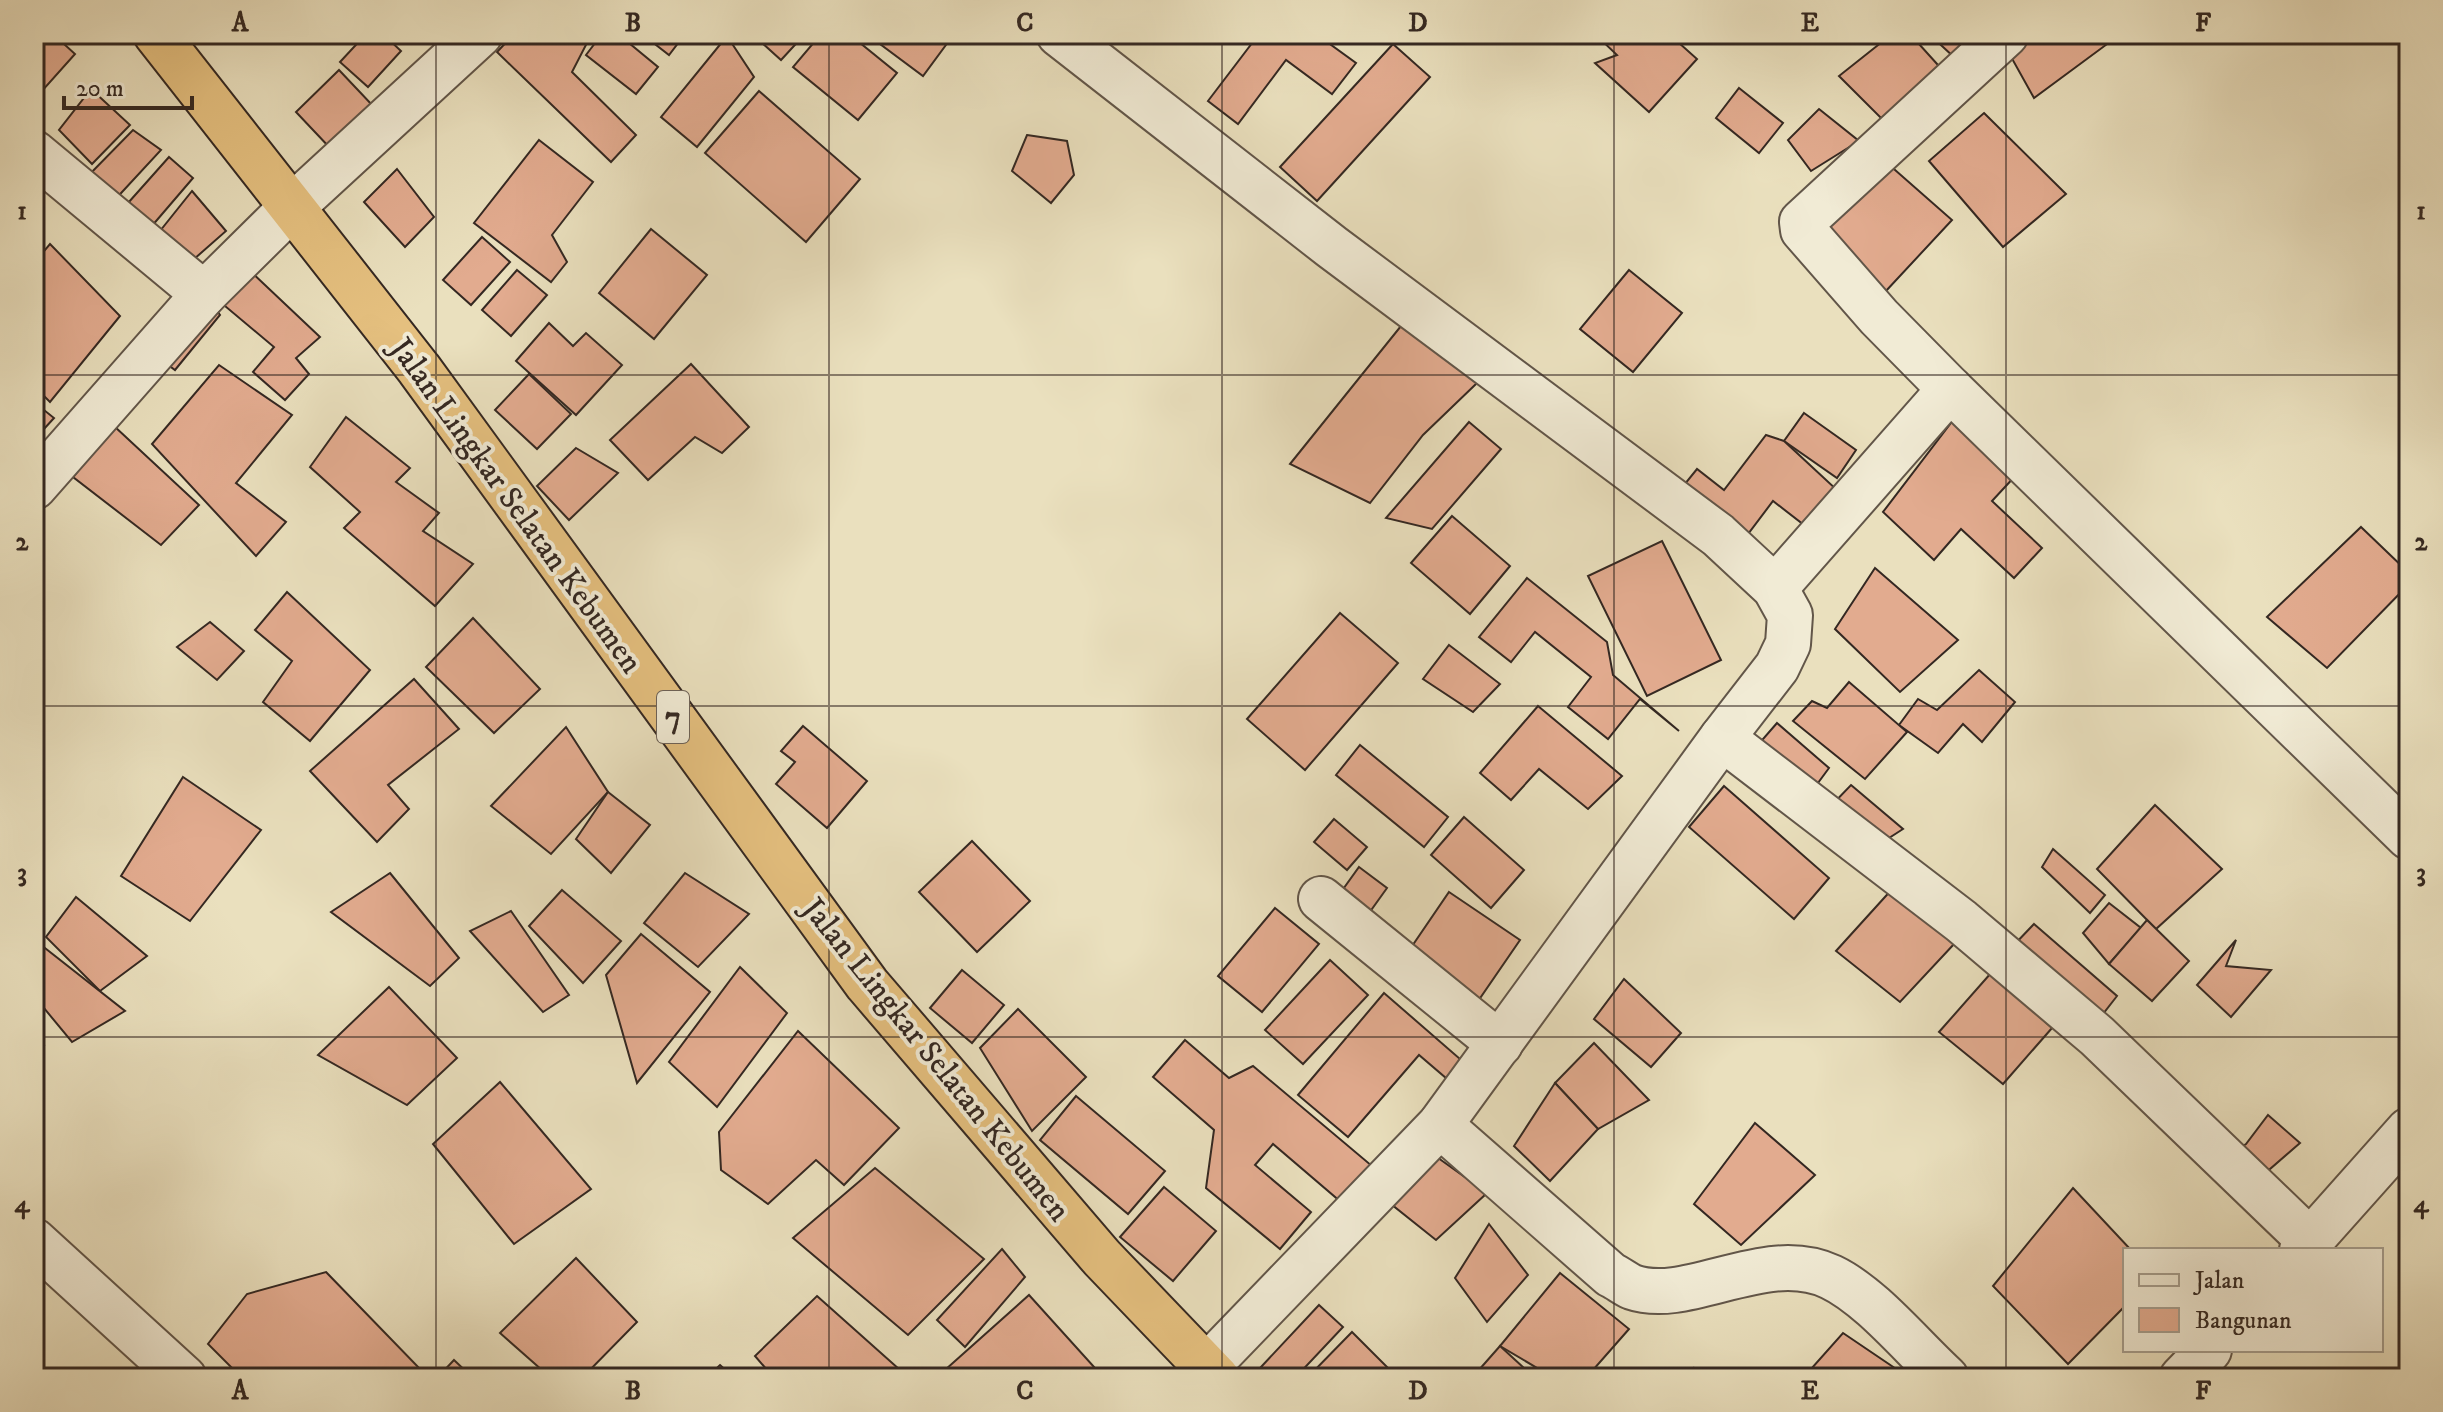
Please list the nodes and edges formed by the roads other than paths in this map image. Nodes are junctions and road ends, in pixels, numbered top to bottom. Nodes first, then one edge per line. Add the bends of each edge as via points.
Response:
1 (156, 34) edge
2 (480, 34) edge
3 (1059, 34) edge
4 (2006, 34) edge
5 (34, 153) edge
6 (292, 207) junction
7 (204, 294) junction
8 (1950, 389) junction
9 (34, 487) edge
10 (1775, 588) junction
11 (1722, 738) junction
12 (2409, 837) edge
13 (1321, 899) dead end
14 (1500, 1044) junction
15 (1440, 1125) junction
16 (2409, 1130) edge
17 (34, 1241) edge
18 (2306, 1246) edge
19 (2207, 1352) edge
20 (1206, 1374) edge
21 (184, 1378) edge
22 (1946, 1378) edge
23 (2182, 1378) edge

1 - 6 highway, Jalan Lingkar Selatan Kebumen / 7
2 - 6 street
3 - 10 street via 1332,247 1718,535
4 - 8 street via 1801,227
5 - 7 street
6 - 7 street
6 - 20 highway, Jalan Lingkar Selatan Kebumen / 7 via 419,369 867,984
7 - 9 street
8 - 10 street
8 - 12 street
10 - 11 street via 1790,615 1788,644 1777,667
11 - 14 street
11 - 18 street via 1961,921 2097,1036
13 - 14 street
14 - 15 street
15 - 20 street
15 - 22 street via 1611,1275 1633,1287 1661,1289 1785,1267 1815,1271 1863,1300
16 - 18 street
17 - 21 street
19 - 23 street

